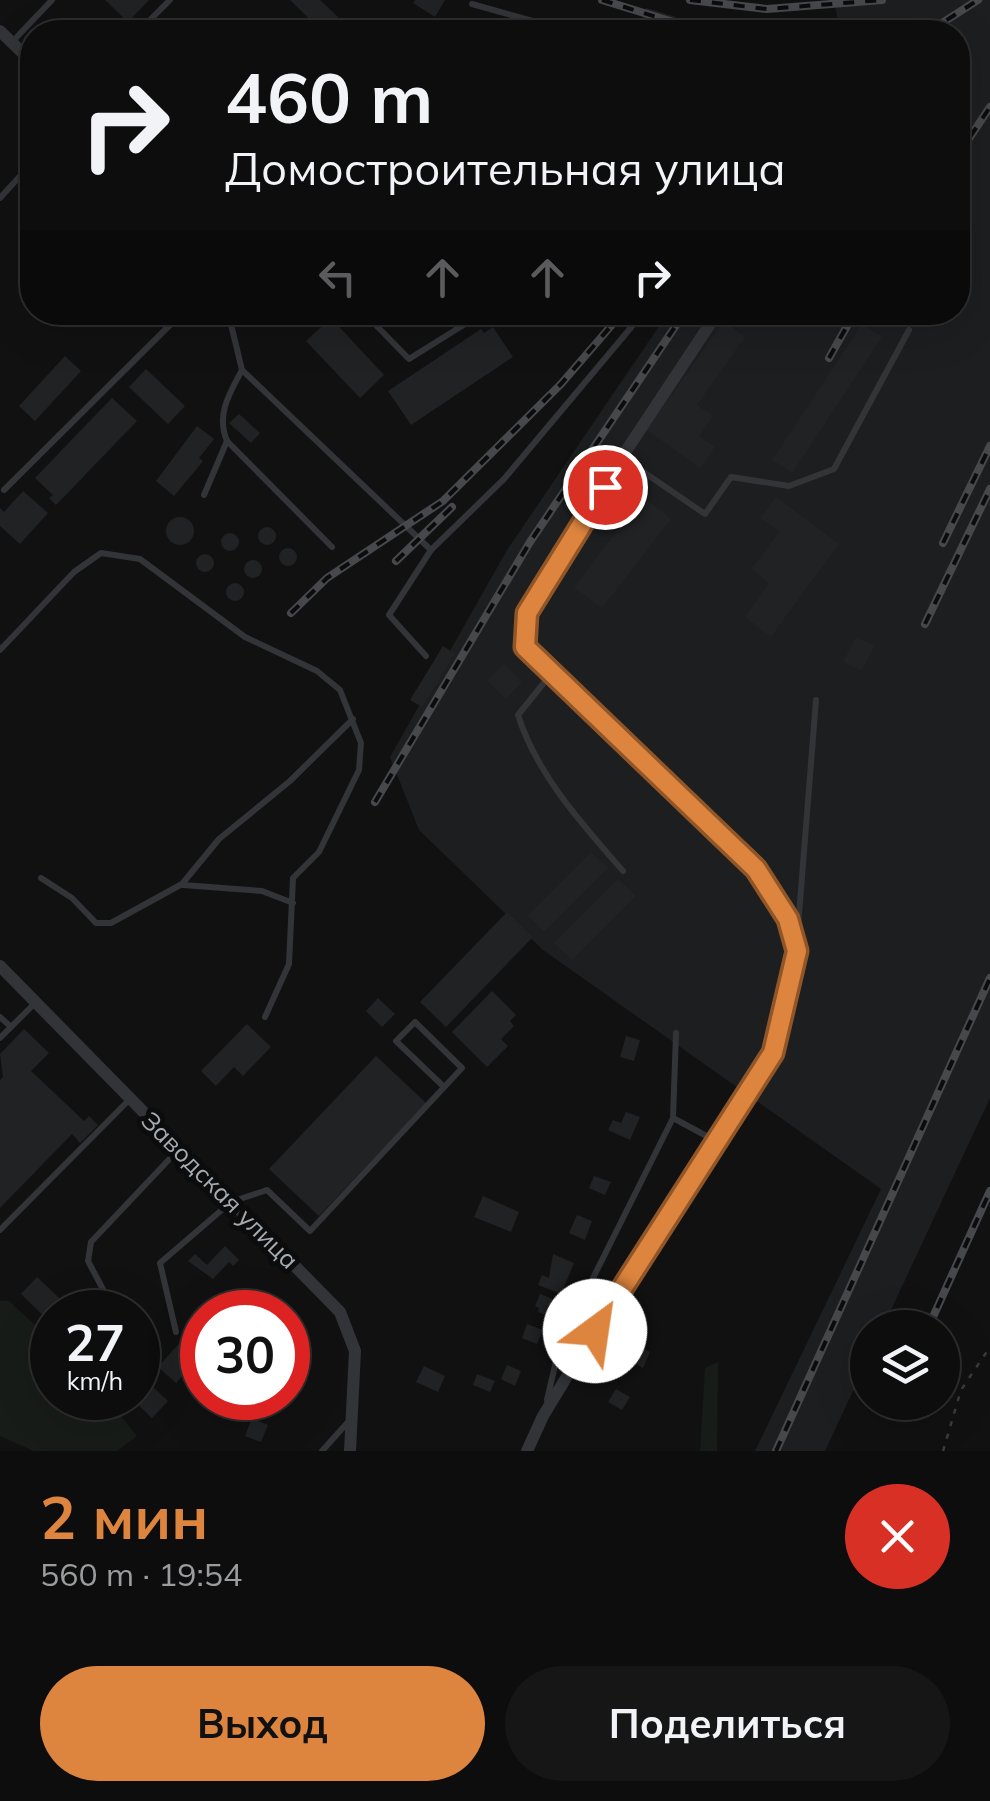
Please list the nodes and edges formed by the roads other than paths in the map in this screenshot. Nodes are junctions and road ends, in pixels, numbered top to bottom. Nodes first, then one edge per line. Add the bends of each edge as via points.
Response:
1 (52, 0) edge
2 (170, 0) edge
3 (472, 4) dead end
4 (33, 20) edge
5 (150, 20) edge
6 (529, 20) edge
7 (0, 31) edge
8 (20, 34) edge
9 (12, 42) junction
10 (20, 50) edge
11 (20, 176) edge
12 (0, 198) edge
13 (170, 325) edge
14 (231, 325) edge
15 (376, 325) edge
16 (463, 325) edge
17 (633, 325) edge
18 (709, 325) edge
19 (909, 330) dead end
20 (242, 370) junction
21 (226, 441) junction
22 (622, 457) junction
23 (4, 490) dead end
24 (204, 496) dead end
25 (332, 546) dead end
26 (431, 550) junction
27 (0, 650) edge
28 (426, 656) dead end
29 (552, 673) junction
30 (816, 700) dead end
31 (353, 719) junction
32 (624, 871) dead end
33 (41, 878) dead end
34 (182, 884) junction
35 (294, 903) junction
36 (797, 951) junction
37 (0, 966) edge
38 (36, 1002) junction
39 (0, 1017) edge
40 (265, 1018) dead end
41 (11, 1027) junction
42 (676, 1033) dead end
43 (0, 1038) edge
44 (444, 1087) junction
45 (130, 1099) junction
46 (673, 1118) junction
47 (716, 1141) junction
48 (179, 1149) junction
49 (231, 1202) junction
50 (0, 1230) edge
51 (103, 1290) edge
52 (176, 1332) dead end
53 (543, 1416) junction
54 (350, 1419) junction
55 (322, 1451) edge
56 (350, 1451) edge
57 (527, 1451) edge

1 - 4 lane
2 - 5 lane
3 - 6 lane
7 - 9 street
8 - 9 lane
9 - 10 street
11 - 12 lane
13 - 23 lane
14 - 20 lane
15 - 16 lane via 409,359
17 - 26 lane via 504,478
18 - 22 street
19 - 22 lane via 834,469 789,486 731,477 705,514
20 - 21 lane via 220,426
20 - 26 lane
21 - 24 lane
21 - 25 lane
22 - 29 street via 527,613 525,647
26 - 28 lane via 389,616
27 - 31 lane via 101,553 140,559 244,637 317,671 340,690
29 - 32 lane via 518,715 528,747
29 - 36 street via 756,869 788,919
30 - 36 lane
31 - 34 lane via 219,839
31 - 35 lane via 361,743 359,770 319,852 294,878
33 - 34 lane via 96,923 111,922
34 - 35 lane via 262,890
35 - 40 lane via 290,964
36 - 47 street via 773,1053
37 - 38 street, Заводская улица
38 - 41 lane
38 - 45 street, Заводская улица
39 - 41 lane
41 - 43 lane
42 - 46 lane
44 - 44 lane via 462,1068 415,1022 396,1041
44 - 49 lane via 310,1231 266,1190
45 - 48 street, Заводская улица
45 - 50 lane
46 - 47 lane
46 - 53 lane via 560,1344
47 - 53 street
48 - 49 street, Заводская улица
48 - 51 lane via 91,1242 88,1261
49 - 52 lane via 160,1264
49 - 54 street, Заводская улица via 322,1290 345,1322 355,1351
53 - 57 street
54 - 55 lane
54 - 56 street, Заводская улица

